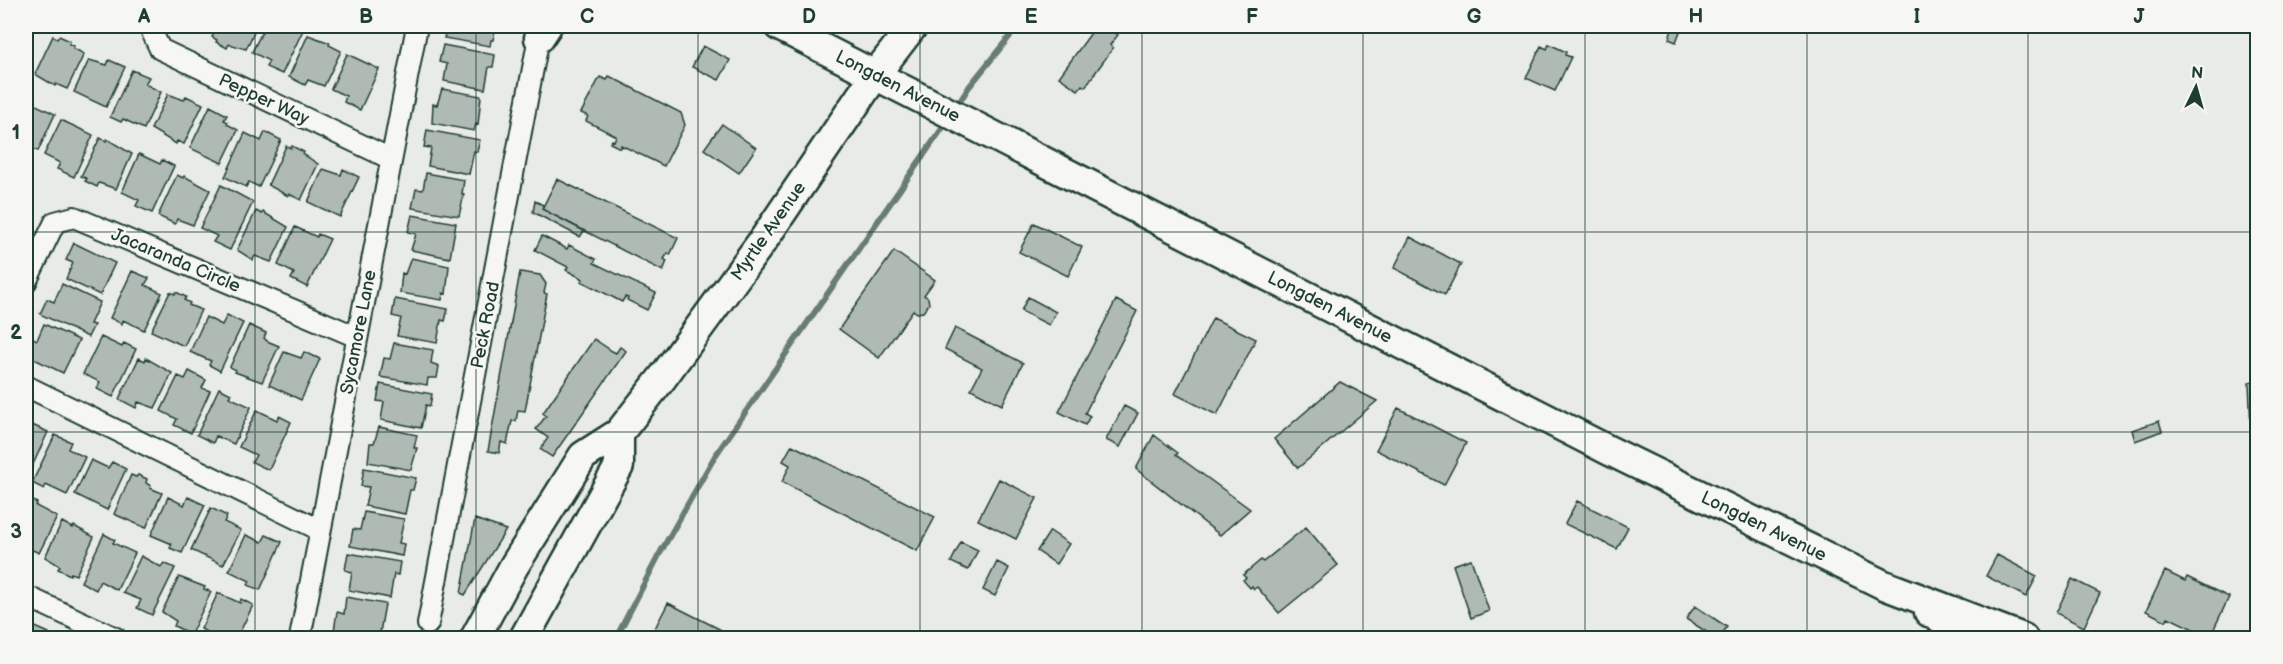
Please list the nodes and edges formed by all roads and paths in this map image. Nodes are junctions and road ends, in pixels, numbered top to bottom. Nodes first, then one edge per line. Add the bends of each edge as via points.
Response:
1 (152, 26) edge
2 (417, 26) edge
3 (779, 26) edge
4 (913, 26) edge
5 (542, 30) edge
6 (875, 75) junction
7 (391, 159) junction
8 (26, 282) edge
9 (357, 337) junction
10 (26, 386) edge
11 (619, 433) junction
12 (320, 530) junction
13 (1884, 585) junction
14 (26, 596) edge
15 (428, 624) dead end
16 (117, 639) edge
17 (300, 639) edge
18 (475, 639) edge
19 (524, 639) edge
20 (1963, 639) edge
21 (2023, 639) edge

1 - 7 street, Pepper Way via 160,49
2 - 7 street, Sycamore Lane
3 - 6 street, Longden Avenue
4 - 6 street, Myrtle Avenue
5 - 15 street, Peck Road
6 - 11 street, Myrtle Avenue via 751,256
6 - 13 street, Longden Avenue via 1610,451
7 - 9 street, Sycamore Lane
8 - 9 street, Jacaranda Circle via 55,222 74,217
9 - 12 street, Sycamore Lane
10 - 12 street
11 - 18 street, Myrtle Avenue via 583,456 514,566
11 - 19 street via 619,466
12 - 17 street, Sycamore Lane
13 - 20 street, Longden Avenue via 1946,622
13 - 21 street, Longden Avenue
14 - 16 street

